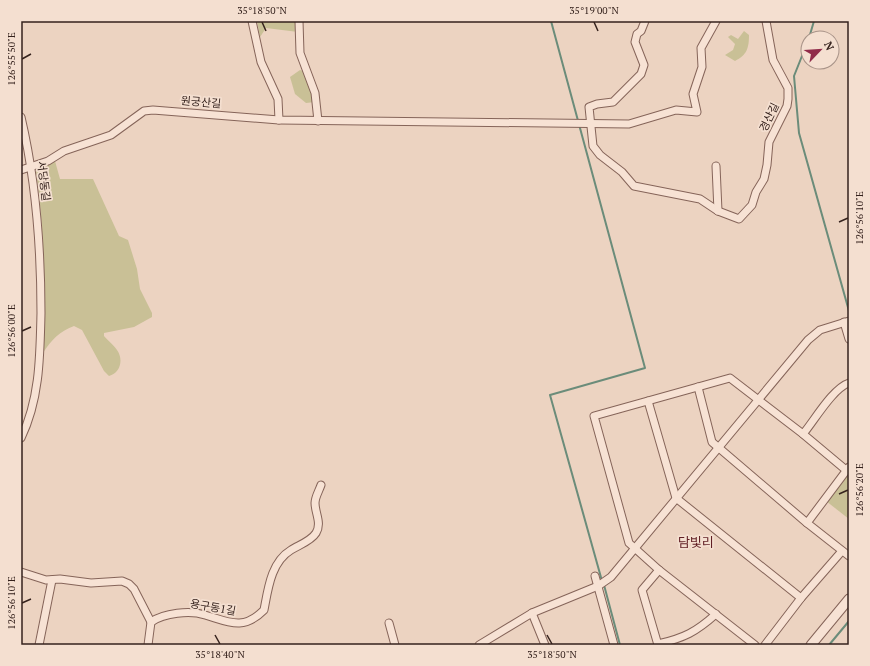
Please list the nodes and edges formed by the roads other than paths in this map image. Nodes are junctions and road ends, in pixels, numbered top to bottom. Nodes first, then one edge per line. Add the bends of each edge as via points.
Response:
1 (252, 21) edge
2 (299, 21) edge
3 (645, 21) edge
4 (716, 21) edge
5 (766, 21) edge
6 (21, 117) edge
7 (279, 120) junction
8 (318, 121) junction
9 (587, 123) junction
10 (716, 166) dead end
11 (27, 168) edge
12 (718, 211) junction
13 (847, 322) edge
14 (849, 339) edge
15 (849, 383) edge
16 (698, 387) junction
17 (758, 399) junction
18 (648, 401) junction
19 (803, 434) junction
20 (21, 438) edge
21 (717, 448) junction
22 (848, 468) edge
23 (321, 485) dead end
24 (676, 498) junction
25 (807, 522) junction
26 (634, 549) junction
27 (842, 551) junction
28 (849, 556) edge
29 (659, 570) junction
30 (21, 572) edge
31 (595, 576) dead end
32 (52, 580) junction
33 (598, 586) junction
34 (801, 598) junction
35 (849, 599) edge
36 (532, 613) junction
37 (716, 614) junction
38 (151, 622) junction
39 (390, 623) dead end
40 (39, 645) edge
41 (148, 645) edge
42 (395, 645) edge
43 (479, 645) edge
44 (545, 645) edge
45 (614, 645) edge
46 (658, 645) edge
47 (755, 645) edge
48 (765, 645) edge
49 (812, 645) edge

1 - 7 street via 261,62 278,99
2 - 8 street via 300,53 315,93
3 - 9 street, 경산길 via 635,42 644,65 641,74 613,102 589,107
4 - 9 street via 701,48 702,67 694,94 697,112 676,110 629,124
5 - 12 street, 경산길 via 773,60 788,88 787,106 769,142 766,172 752,204 738,220
6 - 11 street, 서당동길
7 - 8 street, 원궁산길
7 - 11 street, 원궁산길 via 164,110 144,111 111,135 64,150 48,161
8 - 9 street, 원궁산길
9 - 12 street, 경산길 via 594,146 600,155 622,172 634,186 700,200
10 - 12 street
11 - 20 street, 서당동길 via 39,234 40,340 35,395 28,424
13 - 14 street
13 - 17 street via 820,330 808,340
15 - 19 street via 834,394
16 - 17 street via 730,378
16 - 18 street
16 - 21 street via 712,442
17 - 19 street
17 - 21 street
18 - 24 street
18 - 26 street via 594,416 629,544
19 - 22 street
21 - 24 street
21 - 25 street
22 - 25 street
23 - 38 street, 용구동1길 via 315,502 319,526 316,534 288,552 280,562 268,583 264,610 256,618 236,623 187,613
24 - 26 street
24 - 34 street
25 - 27 street
26 - 29 street
26 - 33 street via 611,577
27 - 28 street
27 - 34 street
29 - 37 street
29 - 46 street via 642,590
30 - 32 street
31 - 33 street
32 - 38 street via 91,584 122,581 129,584 139,597
32 - 40 street
33 - 36 street
33 - 45 street
34 - 48 street
35 - 49 street
36 - 43 street
36 - 44 street
37 - 46 street via 700,629 677,640
37 - 47 street
38 - 41 street
39 - 42 street

